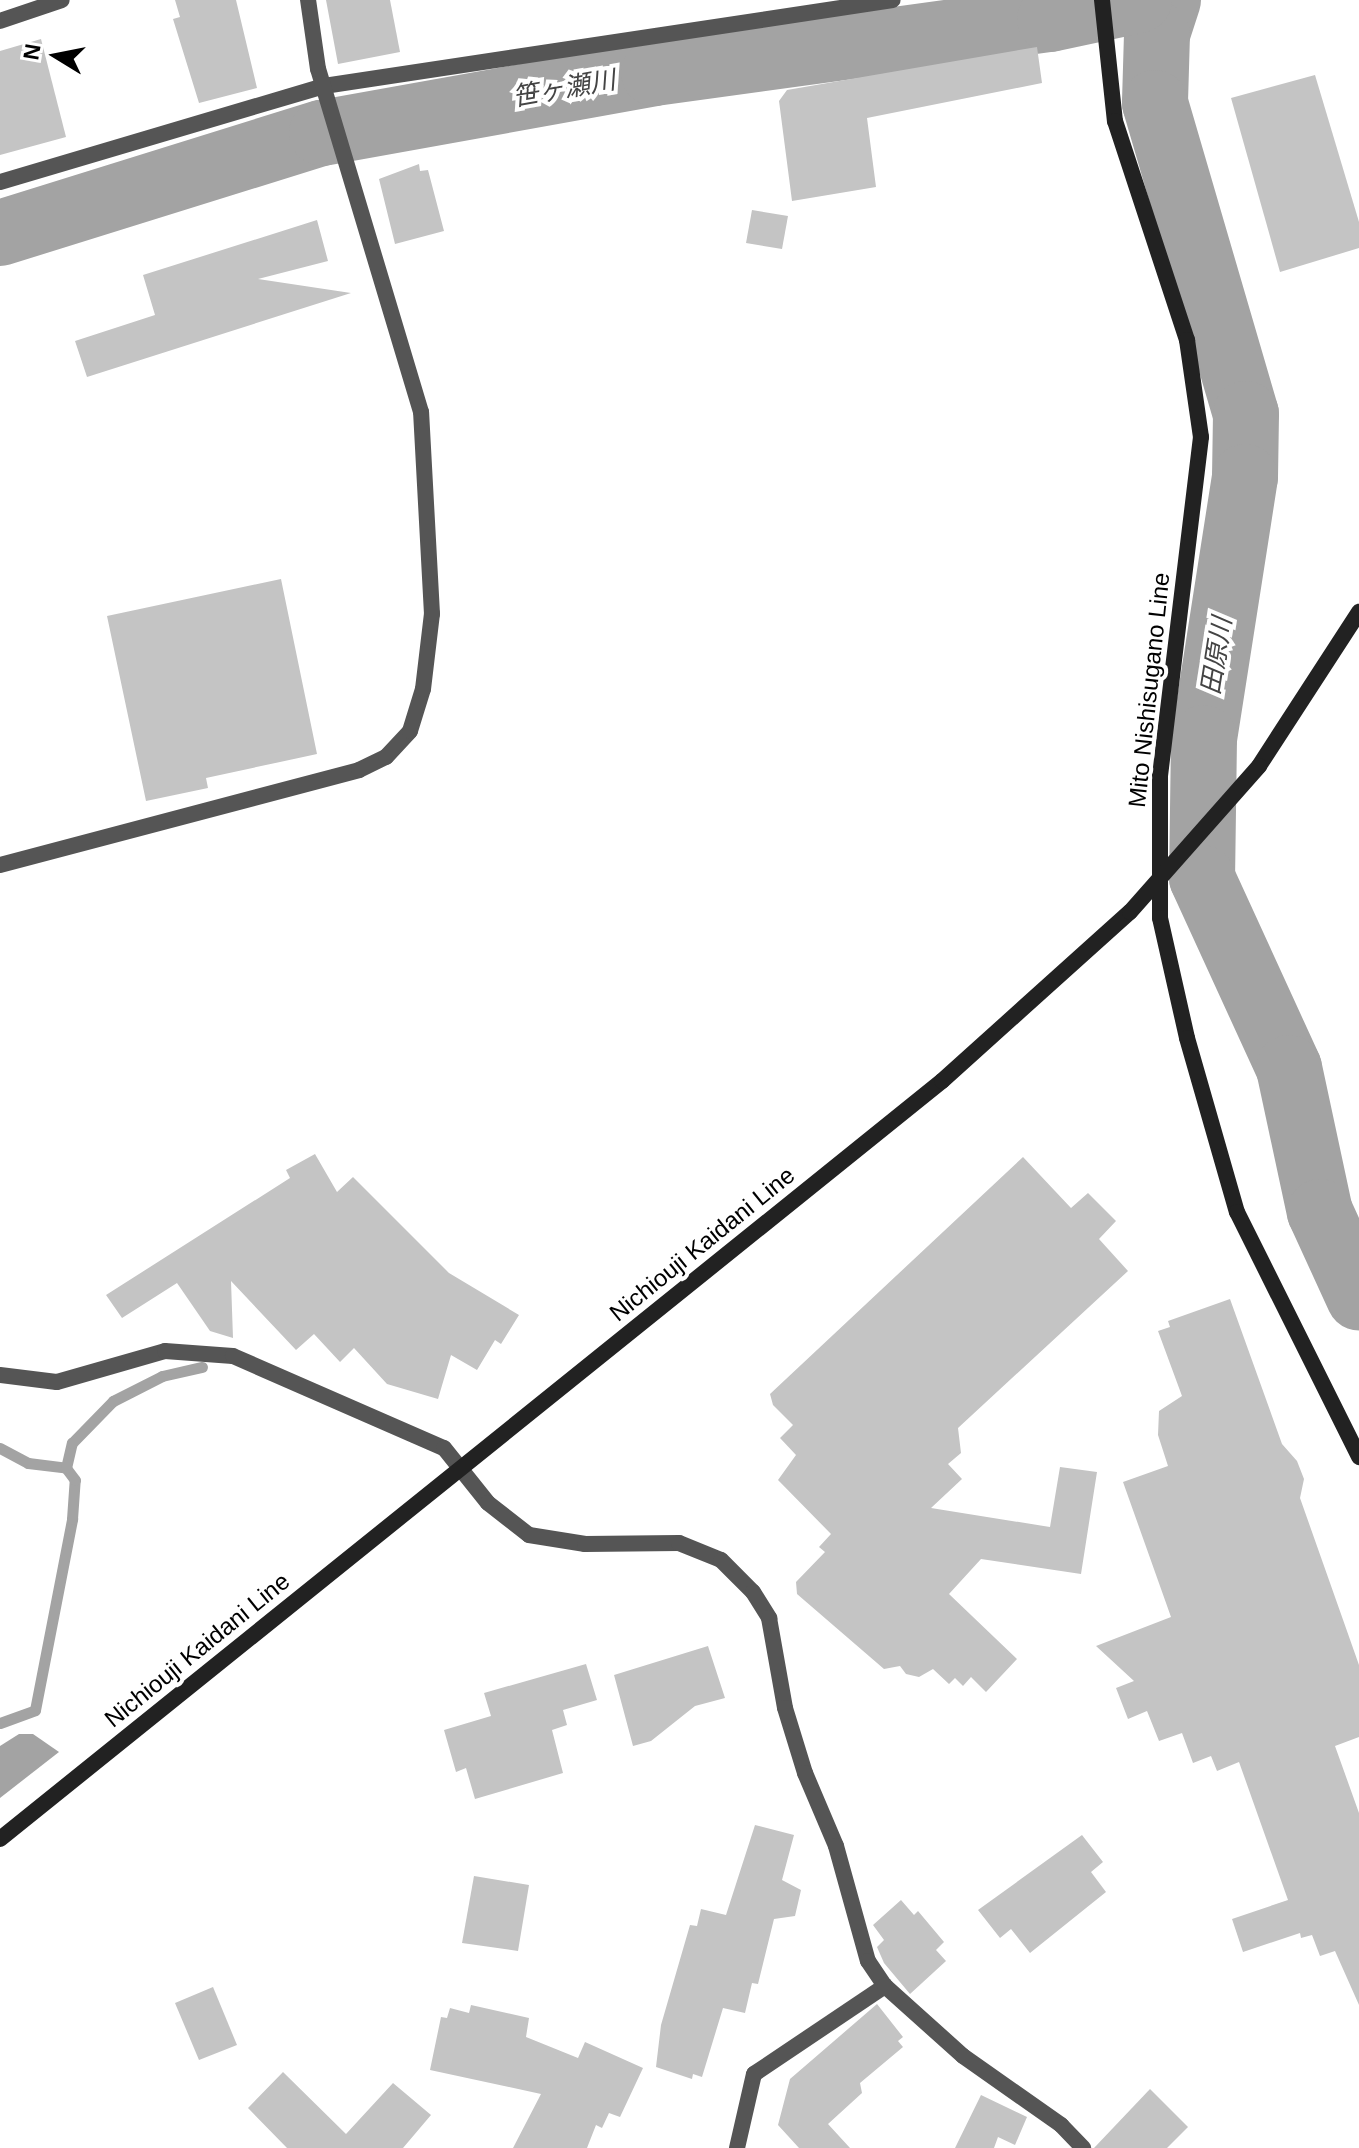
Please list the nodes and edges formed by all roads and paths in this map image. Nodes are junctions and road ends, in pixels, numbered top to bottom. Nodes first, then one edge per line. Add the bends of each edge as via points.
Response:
1 (62, 0) edge
2 (308, 0) edge
3 (893, 0) edge
4 (1102, 0) edge
5 (0, 21) edge
6 (326, 94) junction
7 (0, 182) edge
8 (1359, 612) edge
9 (0, 865) edge
10 (0, 1375) edge
11 (1359, 1457) edge
12 (461, 1468) junction
13 (0, 1839) edge
14 (885, 1986) junction
15 (737, 2148) edge
16 (1083, 2148) edge

1 - 5 street
2 - 6 street
3 - 6 street
4 - 11 main road, Mito Nishisugano Line via 1115,121 1187,340 1201,437 1160,777 1160,918 1187,1038 1237,1212
6 - 7 street
6 - 9 street via 421,412 432,614 423,689 410,731 386,757 359,770
8 - 12 main road, Nichiouji Kaidani Line, bridge via 1259,766 1130,912 942,1081
10 - 12 street via 57,1382 165,1351 233,1356 416,1434 444,1448
12 - 13 main road, Nichiouji Kaidani Line
12 - 14 street via 488,1503 529,1535 554,1542 702,1548 753,1592 778,1648 785,1708 805,1773 836,1846 868,1961
14 - 15 street via 754,2074
14 - 16 street via 963,2056 1061,2125

